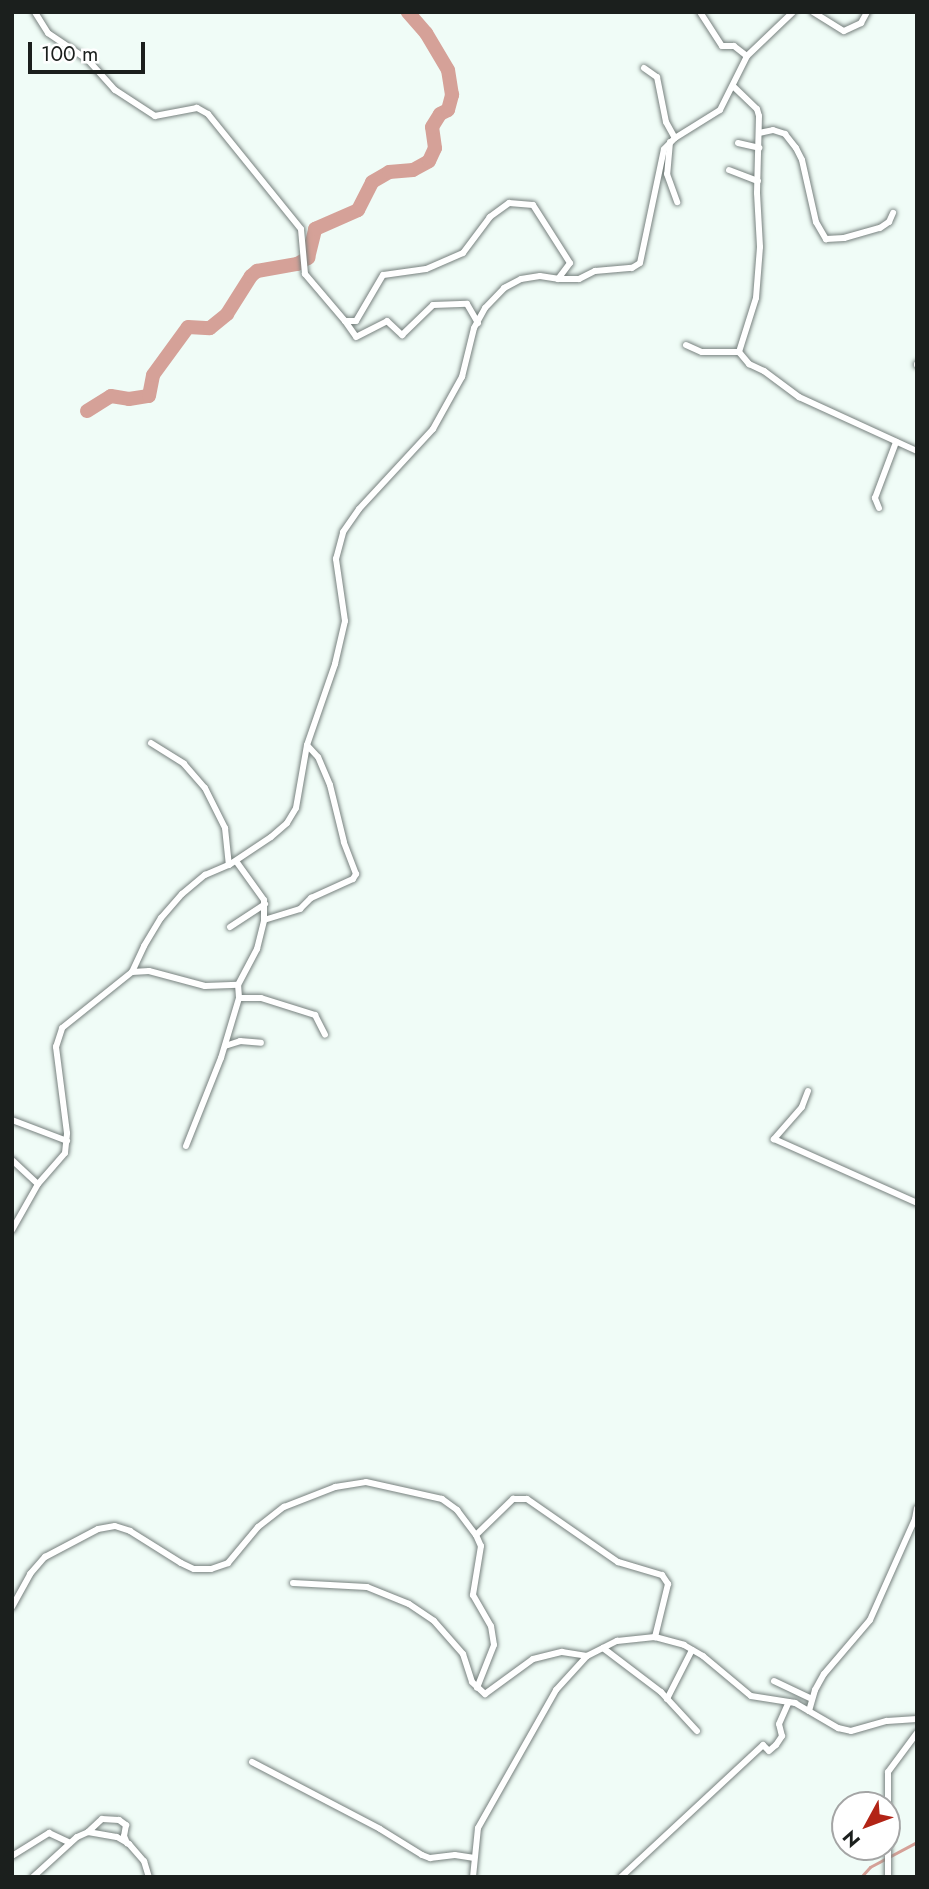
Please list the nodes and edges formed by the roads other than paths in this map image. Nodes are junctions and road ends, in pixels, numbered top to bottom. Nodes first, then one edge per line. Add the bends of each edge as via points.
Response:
1 (35, 12) edge
2 (700, 12) edge
3 (793, 12) edge
4 (813, 12) edge
5 (875, 12) edge
6 (866, 13) edge
7 (747, 55) junction
8 (644, 68) dead end
9 (733, 86) junction
10 (759, 133) junction
11 (672, 140) junction
12 (737, 143) dead end
13 (759, 148) junction
14 (729, 170) dead end
15 (758, 181) junction
16 (677, 202) dead end
17 (893, 213) dead end
18 (558, 279) junction
19 (345, 321) junction
20 (478, 323) junction
21 (686, 345) dead end
22 (739, 352) junction
23 (896, 442) junction
24 (917, 451) edge
25 (879, 508) dead end
26 (151, 743) dead end
27 (307, 745) junction
28 (236, 861) junction
29 (229, 865) junction
30 (265, 904) junction
31 (264, 920) junction
32 (230, 927) dead end
33 (132, 972) junction
34 (238, 985) junction
35 (239, 998) junction
36 (326, 1035) dead end
37 (261, 1043) dead end
38 (225, 1046) junction
39 (808, 1091) dead end
40 (12, 1120) edge
41 (66, 1141) junction
42 (186, 1146) dead end
43 (12, 1160) edge
44 (38, 1184) junction
45 (917, 1203) edge
46 (12, 1230) edge
47 (917, 1508) edge
48 (476, 1535) junction
49 (293, 1583) dead end
50 (12, 1607) edge
51 (655, 1637) junction
52 (603, 1648) junction
53 (692, 1650) junction
54 (587, 1656) junction
55 (774, 1681) dead end
56 (477, 1688) junction
57 (667, 1699) junction
58 (812, 1699) junction
59 (789, 1702) junction
60 (809, 1711) junction
61 (917, 1719) edge
62 (698, 1731) dead end
63 (917, 1733) edge
64 (252, 1762) dead end
65 (88, 1832) junction
66 (71, 1843) junction
67 (127, 1843) junction
68 (12, 1856) edge
69 (473, 1858) junction
70 (33, 1877) edge
71 (149, 1877) edge
72 (473, 1877) edge
73 (621, 1877) edge
74 (888, 1877) edge

1 - 19 street via 48,33 88,60 114,90 155,116 197,108 208,114 301,229 305,274
2 - 7 street via 722,46 734,46
3 - 7 street
4 - 6 street via 844,31 861,23
5 - 6 street
7 - 9 street
8 - 11 street via 657,77
9 - 10 street via 757,109
9 - 11 street via 727,102 712,118
10 - 13 street
10 - 17 street via 773,130 791,140 802,160 816,222 826,239 880,228
11 - 16 street via 667,174
11 - 18 street via 661,157 640,263 632,268 595,271 579,279
12 - 13 street
13 - 15 street
14 - 15 street
15 - 22 street via 756,298
18 - 19 street via 570,263 568,257 533,205 509,203 490,217 463,253 426,269 383,275 356,321
18 - 20 street via 520,279 505,288
19 - 20 street via 356,337 385,321 402,335 433,305 467,304
20 - 27 street via 462,377 433,429 343,532 336,559 345,621
21 - 22 street via 702,352
22 - 23 street via 749,365 792,392
23 - 24 street
23 - 25 street via 877,491
26 - 29 street via 184,764 205,788 228,840
27 - 28 street via 296,808 290,818
27 - 31 street via 318,757 330,785 356,874 300,909
28 - 29 street
28 - 30 street
29 - 33 street via 205,875 169,907
30 - 31 street
30 - 32 street
31 - 34 street via 257,949
33 - 34 street via 149,971 195,985
33 - 41 street via 62,1028 57,1038
34 - 35 street
35 - 36 street via 261,998 315,1015
35 - 38 street
37 - 38 street via 240,1041
38 - 42 street
39 - 45 street via 802,1107 774,1139
40 - 41 street
41 - 44 street via 58,1164
43 - 44 street
44 - 46 street
47 - 58 street via 870,1620 824,1674
48 - 50 street via 442,1499 366,1482 351,1484 284,1507 265,1521 228,1563 211,1569 194,1569 130,1531 98,1529 45,1557
48 - 51 street via 513,1499 527,1499 618,1562 662,1575 668,1584
48 - 56 street via 481,1546 473,1595 494,1634
49 - 56 street via 367,1587 409,1604 434,1621 463,1654
51 - 52 street
51 - 53 street
52 - 54 street
52 - 57 street
53 - 57 street
53 - 59 street via 751,1696
54 - 56 street via 562,1652 533,1659 489,1692
54 - 69 street via 563,1679 500,1787 478,1828
55 - 58 street
57 - 62 street
58 - 60 street
59 - 60 street
59 - 73 street via 776,1745 769,1751 763,1745
60 - 61 street via 850,1731
63 - 74 street via 888,1772
64 - 69 street via 422,1855
65 - 66 street
65 - 67 street
65 - 67 street via 102,1819 119,1820 126,1825
66 - 68 street via 49,1833
66 - 70 street
67 - 71 street via 144,1861
69 - 72 street

